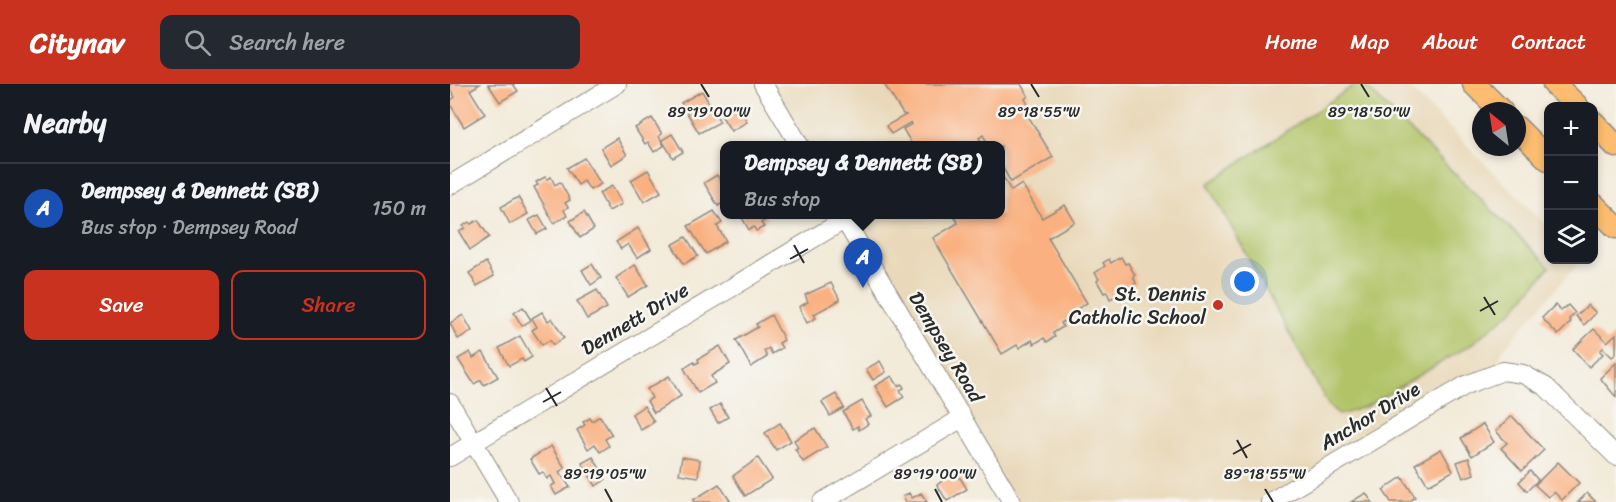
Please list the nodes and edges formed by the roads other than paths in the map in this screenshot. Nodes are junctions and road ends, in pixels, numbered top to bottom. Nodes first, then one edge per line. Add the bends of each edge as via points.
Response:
1 (617, 84) edge
2 (763, 84) edge
3 (1474, 84) edge
4 (1554, 84) edge
5 (1492, 102) edge
6 (1572, 102) edge
7 (1598, 128) edge
8 (1526, 137) edge
9 (797, 141) edge
10 (1616, 146) edge
11 (1545, 156) edge
12 (450, 185) edge
13 (1598, 210) edge
14 (839, 219) edge
15 (843, 219) edge
16 (1616, 227) edge
17 (450, 403) edge
18 (962, 418) junction
19 (473, 443) junction
20 (1616, 456) edge
21 (450, 457) edge
22 (508, 502) edge
23 (822, 502) edge
24 (1012, 502) edge
25 (1270, 502) edge

1 - 12 street
2 - 9 street
3 - 5 main road
4 - 6 main road
7 - 10 main road
8 - 11 main road
13 - 16 main road
14 - 19 street, Dennett Drive
15 - 18 street, Dempsey Road
17 - 19 street
18 - 23 street
18 - 24 street, Dempsey Road
19 - 21 street, Dennett Drive
19 - 22 street
20 - 25 street, Anchor Drive via 1546,387 1523,374 1503,371 1466,385

